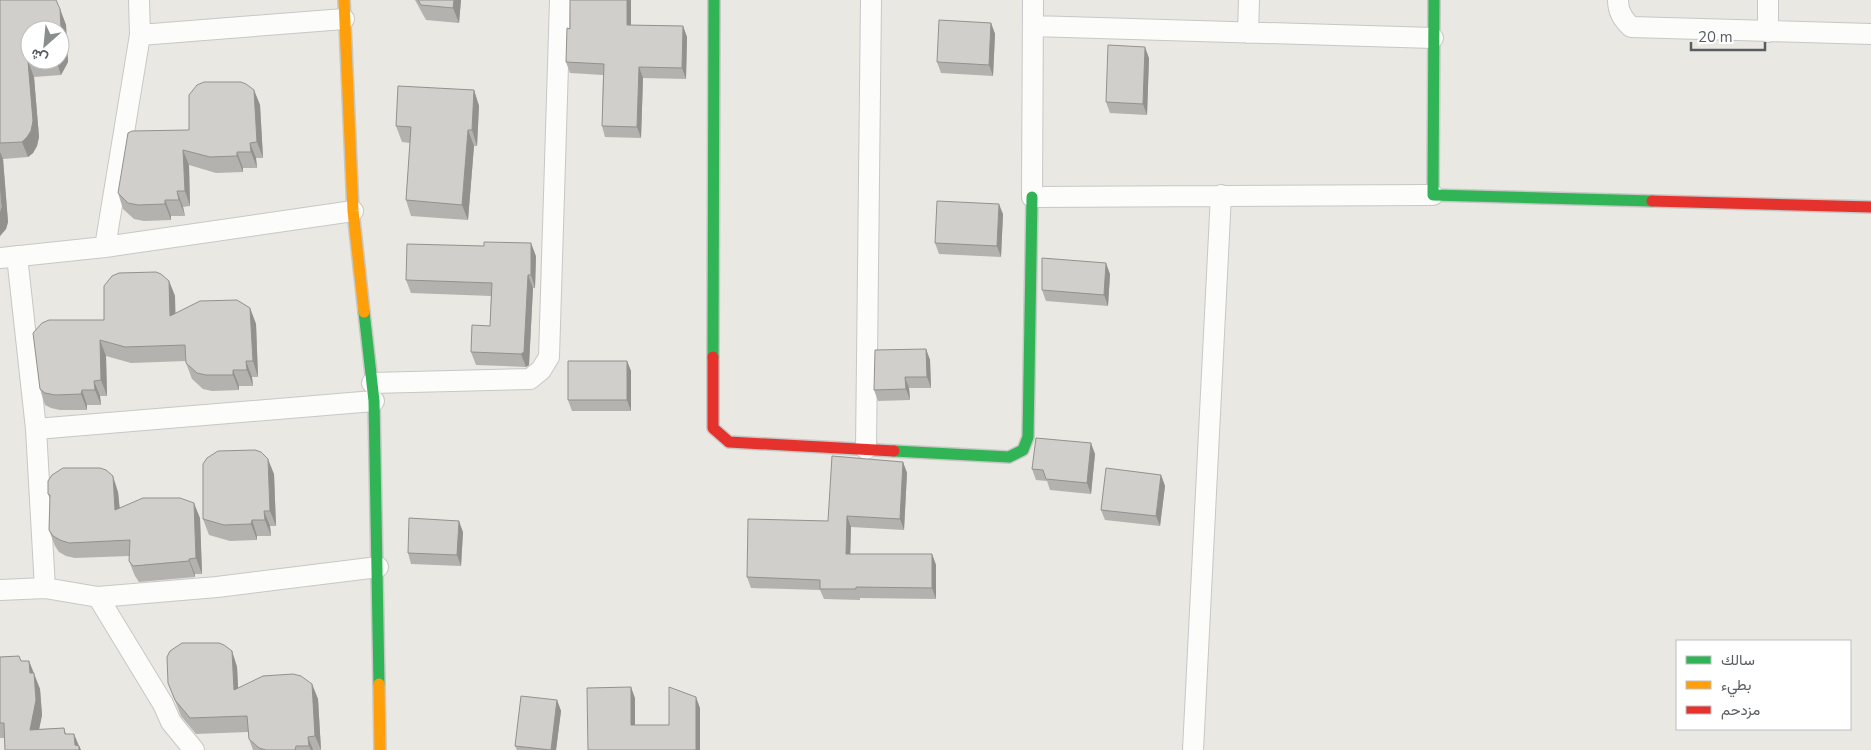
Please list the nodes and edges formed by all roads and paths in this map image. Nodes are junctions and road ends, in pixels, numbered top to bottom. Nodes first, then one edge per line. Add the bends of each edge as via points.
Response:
1 (139, 0) edge
2 (560, 0) edge
3 (714, 0) edge
4 (871, 0) edge
5 (1033, 0) edge
6 (1249, 0) edge
7 (1434, 0) edge
8 (1618, 0) edge
9 (1768, 0) edge
10 (344, 9) edge
11 (1033, 26) junction
12 (1768, 32) junction
13 (1248, 33) junction
14 (140, 34) junction
15 (1871, 34) edge
16 (1433, 38) junction
17 (1221, 195) junction
18 (1433, 195) junction
19 (1032, 197) junction
20 (1871, 207) edge
21 (353, 211) junction
22 (105, 248) junction
23 (9, 257) edge
24 (373, 392) junction
25 (36, 429) junction
26 (866, 449) junction
27 (378, 567) junction
28 (45, 588) junction
29 (0, 590) edge
30 (98, 598) junction
31 (194, 750) edge
32 (380, 750) edge
33 (1193, 750) edge

1 - 14 street
2 - 24 street via 549,357 530,379
3 - 26 street via 713,428 729,442
4 - 26 street
5 - 11 street
6 - 13 street
7 - 16 street
8 - 12 street via 1623,20 1631,27
9 - 12 street
10 - 14 street
10 - 21 street
11 - 13 street
11 - 19 street
12 - 15 street
13 - 16 street
14 - 22 street
16 - 18 street
17 - 18 street
17 - 19 street
17 - 33 street
18 - 20 street
19 - 26 street via 1028,437 1023,450 1009,457
21 - 22 street
21 - 24 street
22 - 23 street
23 - 25 street
24 - 25 street
24 - 27 street
25 - 28 street
27 - 30 street
27 - 32 street
28 - 29 street
28 - 30 street
30 - 31 street via 171,722

